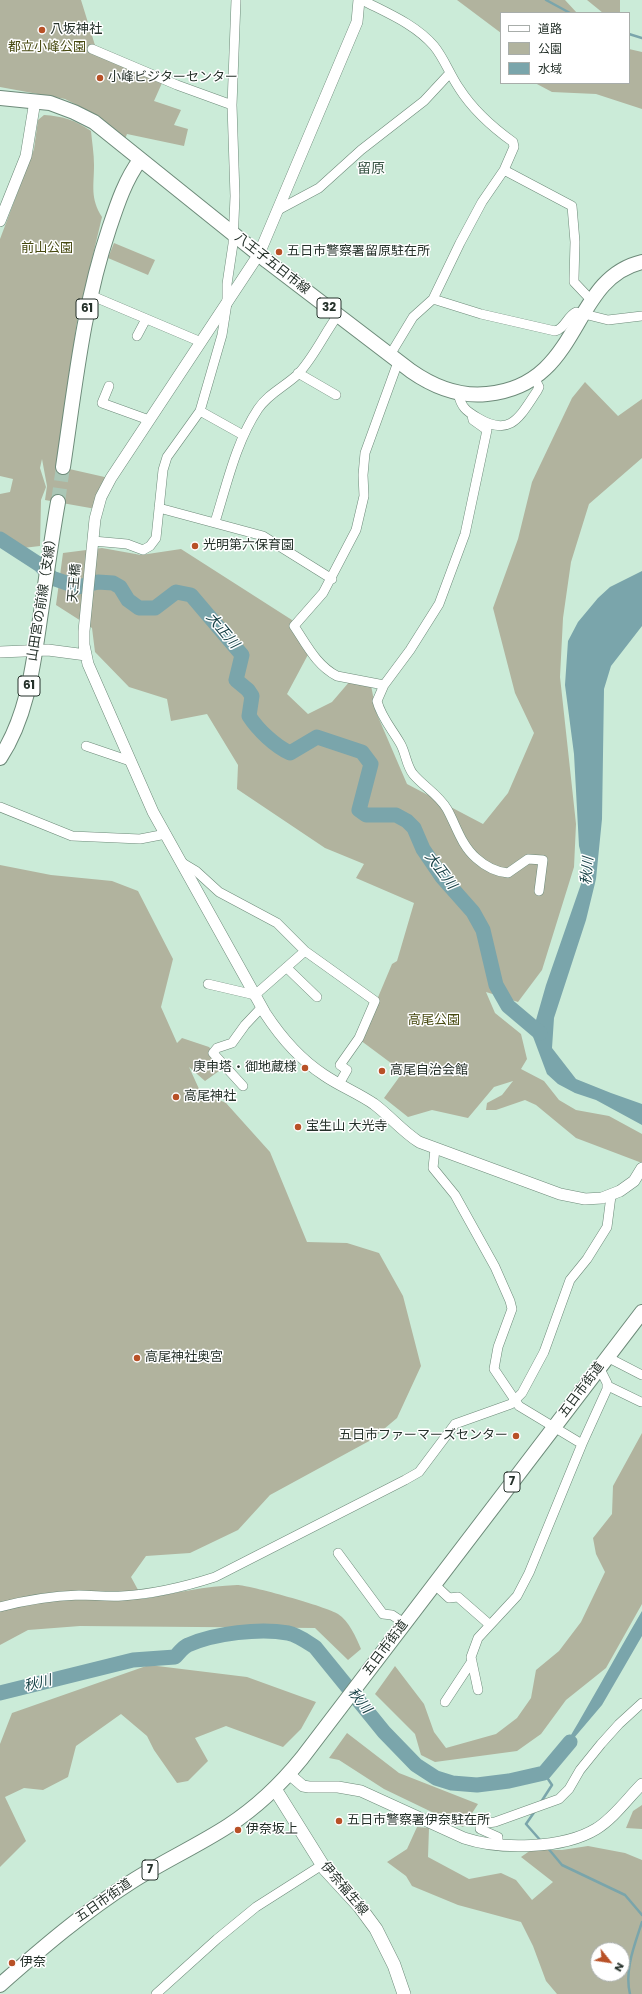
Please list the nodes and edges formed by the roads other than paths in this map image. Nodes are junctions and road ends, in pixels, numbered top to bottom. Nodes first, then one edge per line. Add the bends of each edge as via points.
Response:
1 (236, 0) edge
2 (361, 0) edge
3 (92, 49) dead end
4 (450, 73) junction
5 (0, 98) edge
6 (35, 101) junction
7 (232, 105) junction
8 (140, 160) junction
9 (504, 170) junction
10 (278, 210) junction
11 (0, 221) edge
12 (233, 234) junction
13 (259, 254) junction
14 (642, 262) edge
15 (90, 295) junction
16 (433, 298) junction
17 (592, 301) junction
18 (227, 303) junction
19 (584, 314) junction
20 (338, 315) junction
21 (642, 316) edge
22 (146, 319) junction
23 (137, 336) dead end
24 (204, 337) junction
25 (221, 340) junction
26 (394, 358) junction
27 (298, 373) junction
28 (534, 377) junction
29 (109, 386) dead end
30 (458, 393) junction
31 (336, 395) dead end
32 (200, 411) junction
33 (472, 415) junction
34 (150, 420) junction
35 (243, 435) junction
36 (63, 467) tunnel mouth
37 (58, 502) tunnel mouth
38 (159, 508) junction
39 (215, 522) junction
40 (93, 541) junction
41 (332, 579) junction
42 (36, 651) junction
43 (0, 652) edge
44 (86, 654) junction
45 (384, 685) junction
46 (86, 746) dead end
47 (0, 758) edge
48 (130, 761) junction
49 (0, 807) edge
50 (166, 834) junction
51 (181, 862) junction
52 (539, 891) dead end
53 (305, 951) junction
54 (286, 968) junction
55 (208, 984) dead end
56 (255, 995) junction
57 (317, 997) dead end
58 (262, 1007) junction
59 (339, 1084) junction
60 (243, 1086) dead end
61 (435, 1149) junction
62 (641, 1174) edge
63 (611, 1196) junction
64 (642, 1312) edge
65 (603, 1362) junction
66 (642, 1374) edge
67 (608, 1386) junction
68 (515, 1400) junction
69 (641, 1402) dead end
70 (554, 1428) junction
71 (582, 1444) junction
72 (338, 1553) dead end
73 (434, 1584) junction
74 (0, 1607) edge
75 (404, 1623) junction
76 (490, 1625) junction
77 (472, 1661) junction
78 (478, 1690) dead end
79 (445, 1702) dead end
80 (642, 1703) edge
81 (289, 1774) junction
82 (642, 1784) edge
83 (275, 1788) junction
84 (498, 1845) junction
85 (322, 1864) junction
86 (0, 1986) edge
87 (156, 1994) edge
88 (404, 1994) edge

1 - 7 street
2 - 4 street via 398,18 423,36 434,47
2 - 10 street, 天王橋 via 357,22
3 - 7 street
4 - 9 street via 474,109 513,142 514,147
4 - 10 street via 424,101 361,150 320,188
5 - 6 main road, 八王子五日市線 / 32
6 - 8 main road, 八王子五日市線 / 32 via 62,107 84,117 102,128
6 - 11 street via 28,150
7 - 12 street via 235,182
8 - 12 main road, 八王子五日市線 / 32
8 - 15 main road, 61 via 127,182 113,218
9 - 16 street via 482,202
9 - 17 street via 572,206 575,242 574,282
10 - 13 street, 天王橋
12 - 13 main road, 八王子五日市線 / 32
12 - 18 street
13 - 18 street, 天王橋
13 - 20 main road, 八王子五日市線 / 32
14 - 17 main road, 八王子五日市線 / 32 via 612,276
15 - 22 street
15 - 36 main road, 61
16 - 19 street via 481,314 555,331 561,330 574,313
16 - 26 street via 413,318
17 - 19 main road, 八王子五日市線 / 32
18 - 24 street, 天王橋
18 - 25 street
19 - 21 street via 608,320
19 - 28 main road, 八王子五日市線 / 32 via 559,354
20 - 26 main road, 八王子五日市線 / 32
20 - 27 street
22 - 23 street
22 - 24 street
24 - 25 street via 216,335
24 - 34 street, 天王橋
25 - 32 street
26 - 30 main road, 八王子五日市線 / 32 via 428,382
26 - 41 street via 365,453 364,496 360,518
27 - 31 street
27 - 35 street via 265,398
28 - 30 main road, 八王子五日市線 / 32 via 498,392
28 - 33 street via 539,387 537,391 522,413 510,424 494,426
29 - 34 street via 102,402
30 - 33 street via 460,404
32 - 35 street
32 - 38 street via 167,457
33 - 45 street via 473,420 486,430 465,534 435,612
34 - 40 street, 天王橋 via 101,497 96,509
35 - 39 street
37 - 42 main road, 山田宮の前線（支線） / 61
38 - 39 street
38 - 40 street via 156,538 143,550 127,544
39 - 41 street via 262,536
40 - 44 street, 天王橋 via 84,638
41 - 45 street via 294,626 317,660 330,672 337,676
42 - 43 street
42 - 44 street
42 - 47 main road, 山田宮の前線（支線） / 61 via 21,716
44 - 48 street, 天王橋 via 90,672
45 - 52 street via 377,701 379,709 401,745 414,775 437,795 447,808 466,847 476,858 496,872 508,873 528,859 543,860
46 - 48 street
48 - 50 street, 天王橋
49 - 50 street via 72,836 140,839
50 - 51 street, 天王橋
51 - 53 street via 196,871 219,892 277,923
51 - 56 street, 天王橋
53 - 54 street
53 - 59 street via 375,1001 359,1038 340,1065 348,1070
54 - 56 street
54 - 57 street
55 - 56 street
56 - 58 street, 天王橋
58 - 59 street, 天王橋 via 278,1031 308,1063
58 - 60 street via 232,1043 217,1048 212,1053
59 - 61 street, 天王橋 via 375,1106 410,1136
61 - 63 street, 天王橋 via 568,1196 588,1199
61 - 68 street via 433,1168 455,1195 495,1267 510,1301 512,1309 498,1348 494,1369
62 - 63 street
63 - 68 street via 607,1227 570,1280 544,1352 522,1393
64 - 65 main road, 五日市街道 / 7
65 - 66 street
65 - 67 street
65 - 70 main road, 五日市街道 / 7
67 - 69 street
67 - 71 street
68 - 70 street via 519,1406
68 - 74 street via 493,1412 455,1424 419,1472 215,1577 178,1589 145,1594 79,1595 27,1600
70 - 71 street
70 - 73 main road, 五日市街道 / 7
71 - 76 street via 529,1573 517,1596
72 - 75 street via 383,1614 392,1615
73 - 75 main road, 五日市街道 / 7
73 - 76 street via 449,1598 458,1597
75 - 81 main road, 五日市街道 / 7
76 - 77 street via 478,1638
77 - 78 street
77 - 79 street
80 - 84 street via 601,1744 580,1770 569,1790 559,1799 495,1822 480,1824 482,1831 498,1837
81 - 83 main road, 五日市街道 / 7
81 - 84 street via 303,1786 344,1788 369,1794 464,1838
82 - 84 street via 606,1821 582,1836 549,1843
83 - 85 main road, 伊奈福生線
83 - 86 main road, 五日市街道 / 7 via 228,1826 142,1875 86,1913 46,1944
85 - 87 street via 259,1904
85 - 88 main road, 伊奈福生線 via 360,1906 376,1929 394,1965

